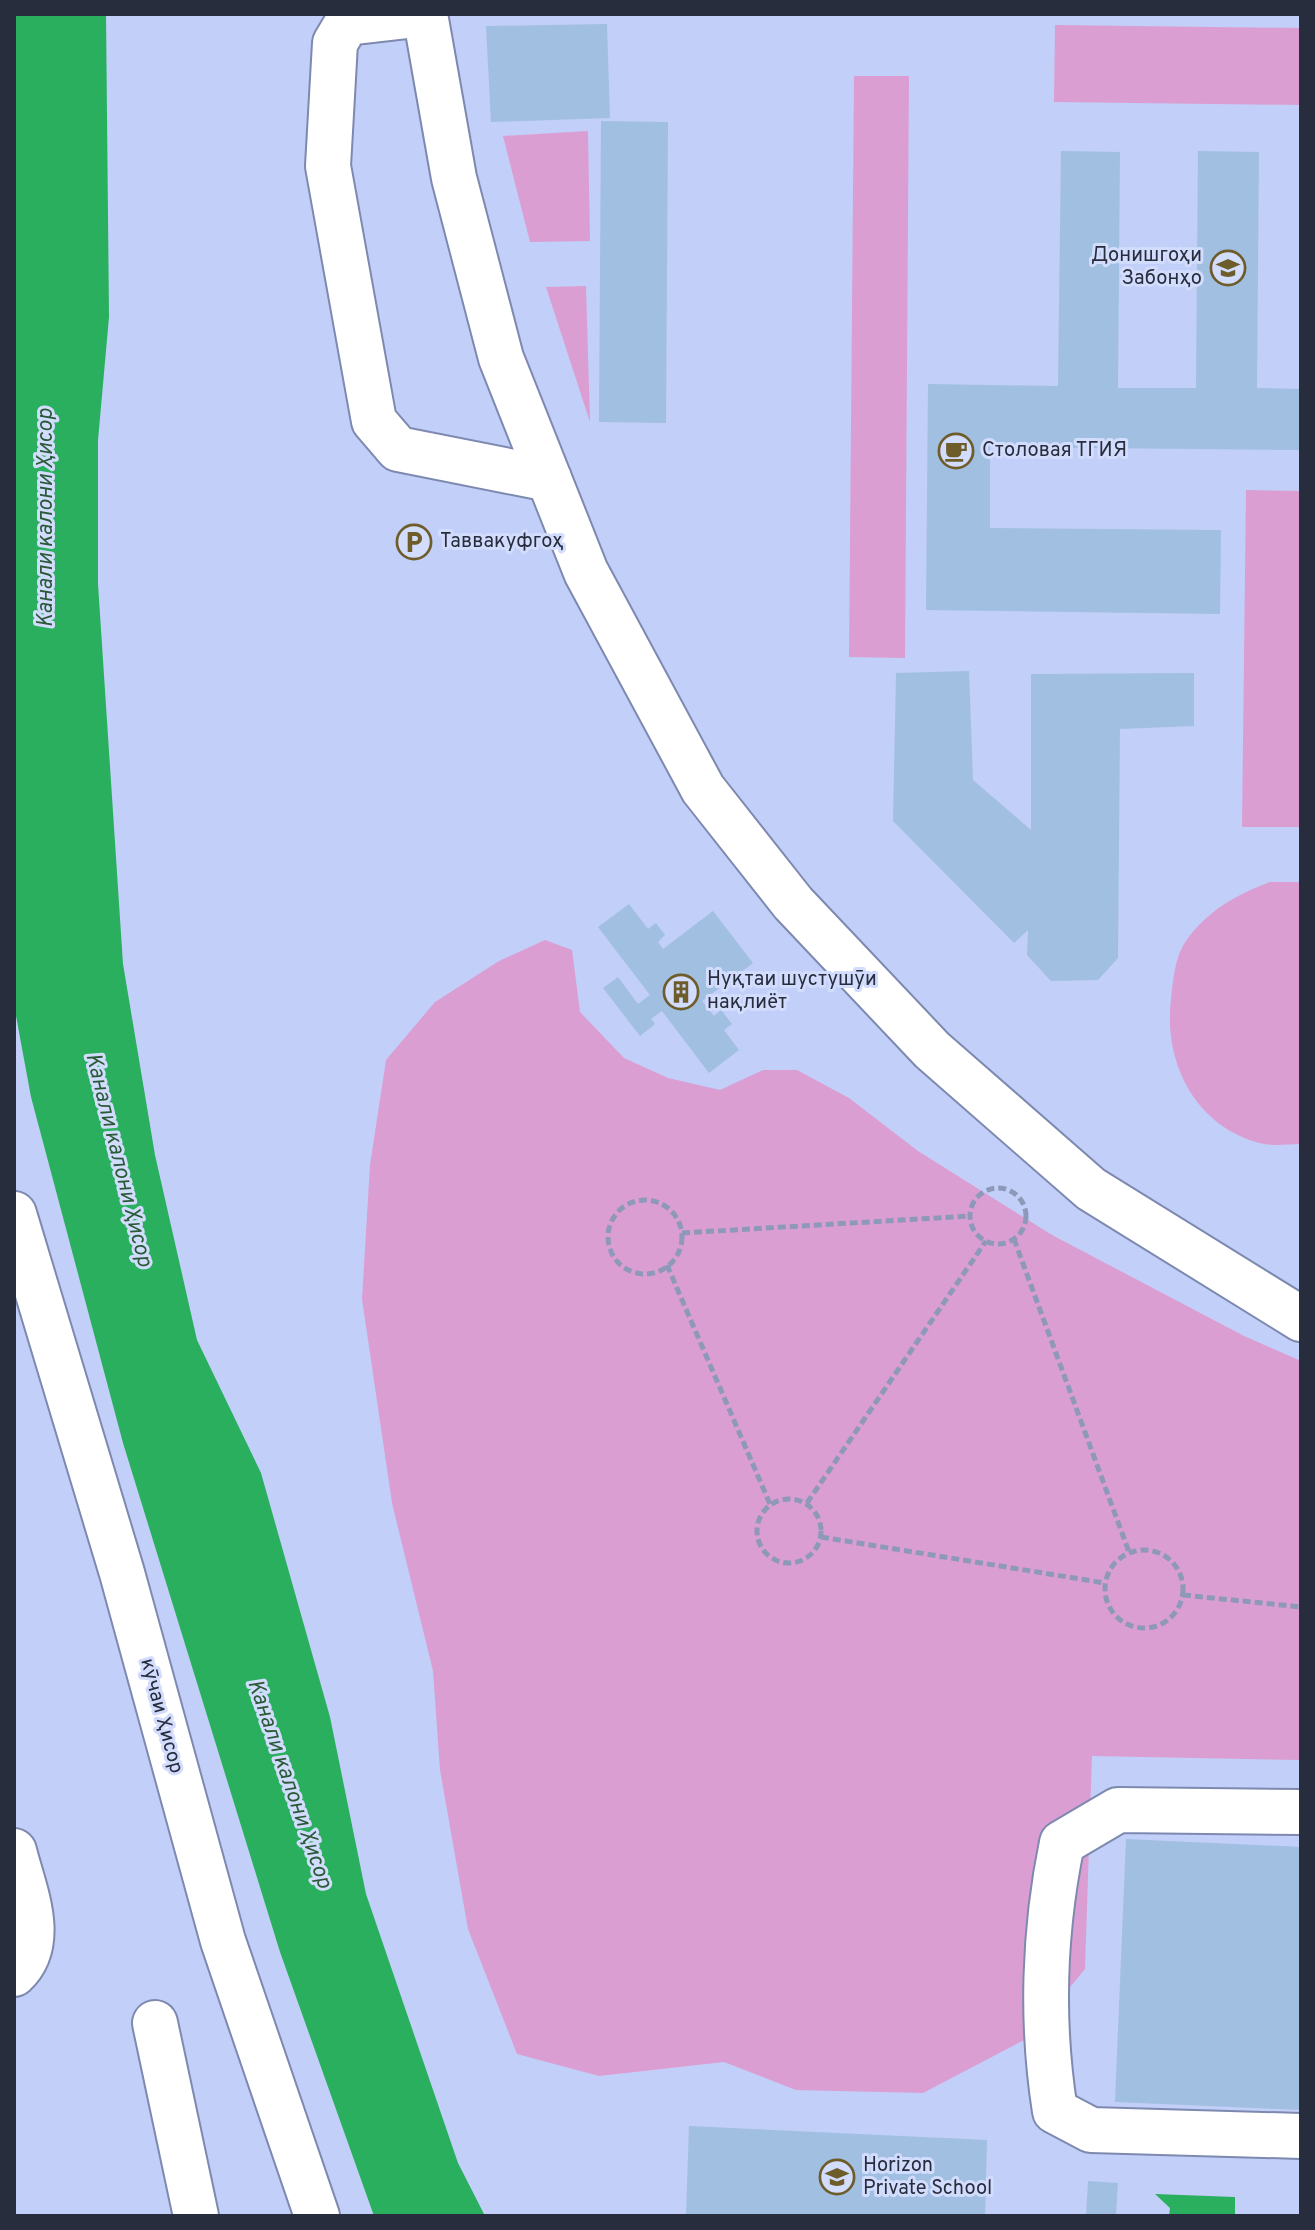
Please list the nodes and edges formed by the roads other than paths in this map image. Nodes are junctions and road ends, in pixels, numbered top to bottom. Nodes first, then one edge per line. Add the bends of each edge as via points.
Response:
1 (425, 14) edge
2 (549, 479) junction
3 (14, 1214) edge
4 (1301, 1319) edge
5 (1301, 1812) edge
6 (14, 1851) edge
7 (14, 1974) edge
8 (155, 2023) dead end
9 (1301, 2136) edge
10 (196, 2216) edge
11 (317, 2216) edge

1 - 2 street via 454,178 501,358
1 - 2 street via 347,23 335,43 328,166 374,421 398,449
2 - 4 street via 586,572 703,789 793,903 932,1050 1091,1189
3 - 11 street, кӯчаи Ҳисор via 122,1573 223,1941
5 - 9 street via 1118,1810 1062,1843 1049,1908 1046,2057 1055,2111 1091,2130
6 - 7 street via 32,1922 32,1951
8 - 10 street

